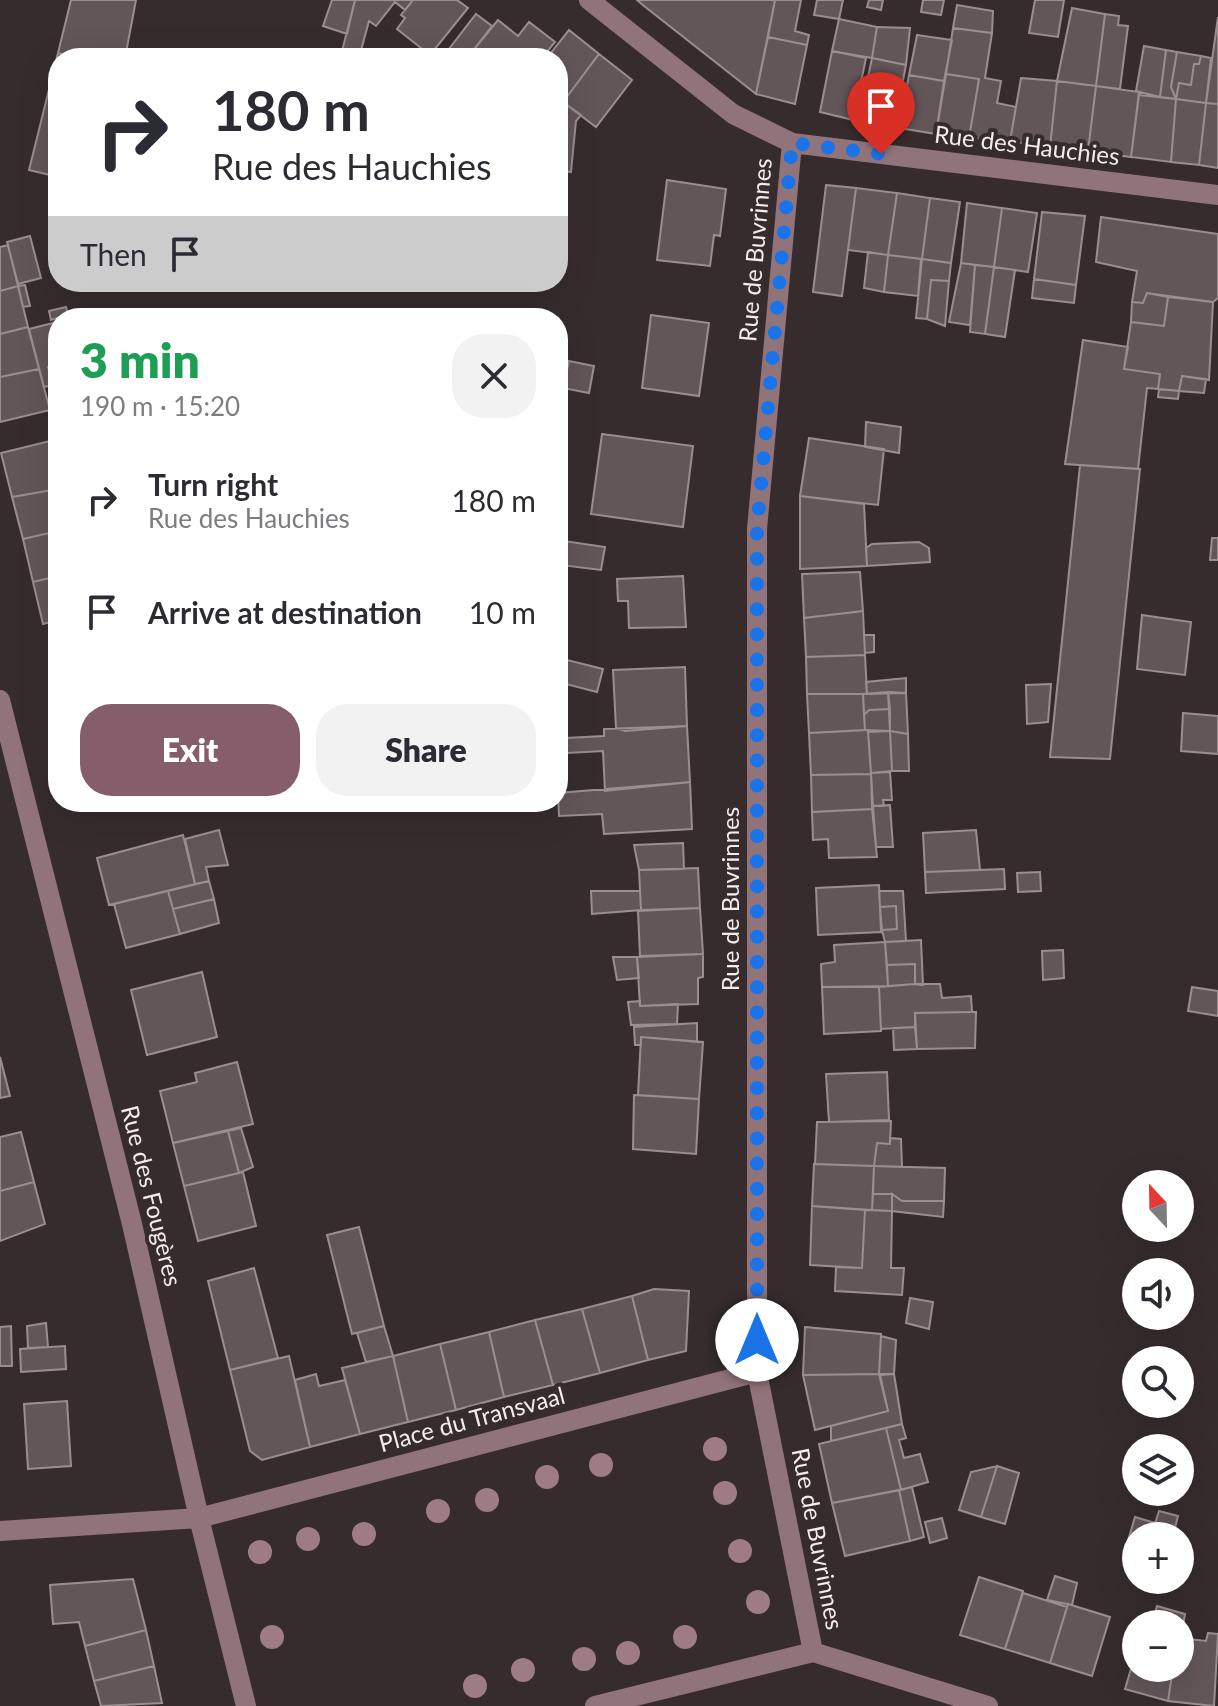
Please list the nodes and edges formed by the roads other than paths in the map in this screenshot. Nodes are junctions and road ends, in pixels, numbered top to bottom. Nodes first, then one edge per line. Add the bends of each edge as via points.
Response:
1 (589, 0) edge
2 (792, 143) junction
3 (1218, 195) edge
4 (0, 700) edge
5 (757, 1372) junction
6 (199, 1518) junction
7 (0, 1531) edge
8 (813, 1652) junction
9 (246, 1706) edge
10 (595, 1706) edge
11 (988, 1706) edge

1 - 2 street, Rue des Hauchies via 733,114
2 - 3 street, Rue des Hauchies
2 - 5 street, Rue de Buvrinnes via 757,529
4 - 6 street, Rue des Fougères via 132,1224
5 - 6 street, Place du Transvaal
5 - 8 street, Rue de Buvrinnes
6 - 7 street, Place du Transvaal
6 - 9 street, Rue des Fougères
8 - 10 street
8 - 11 street

